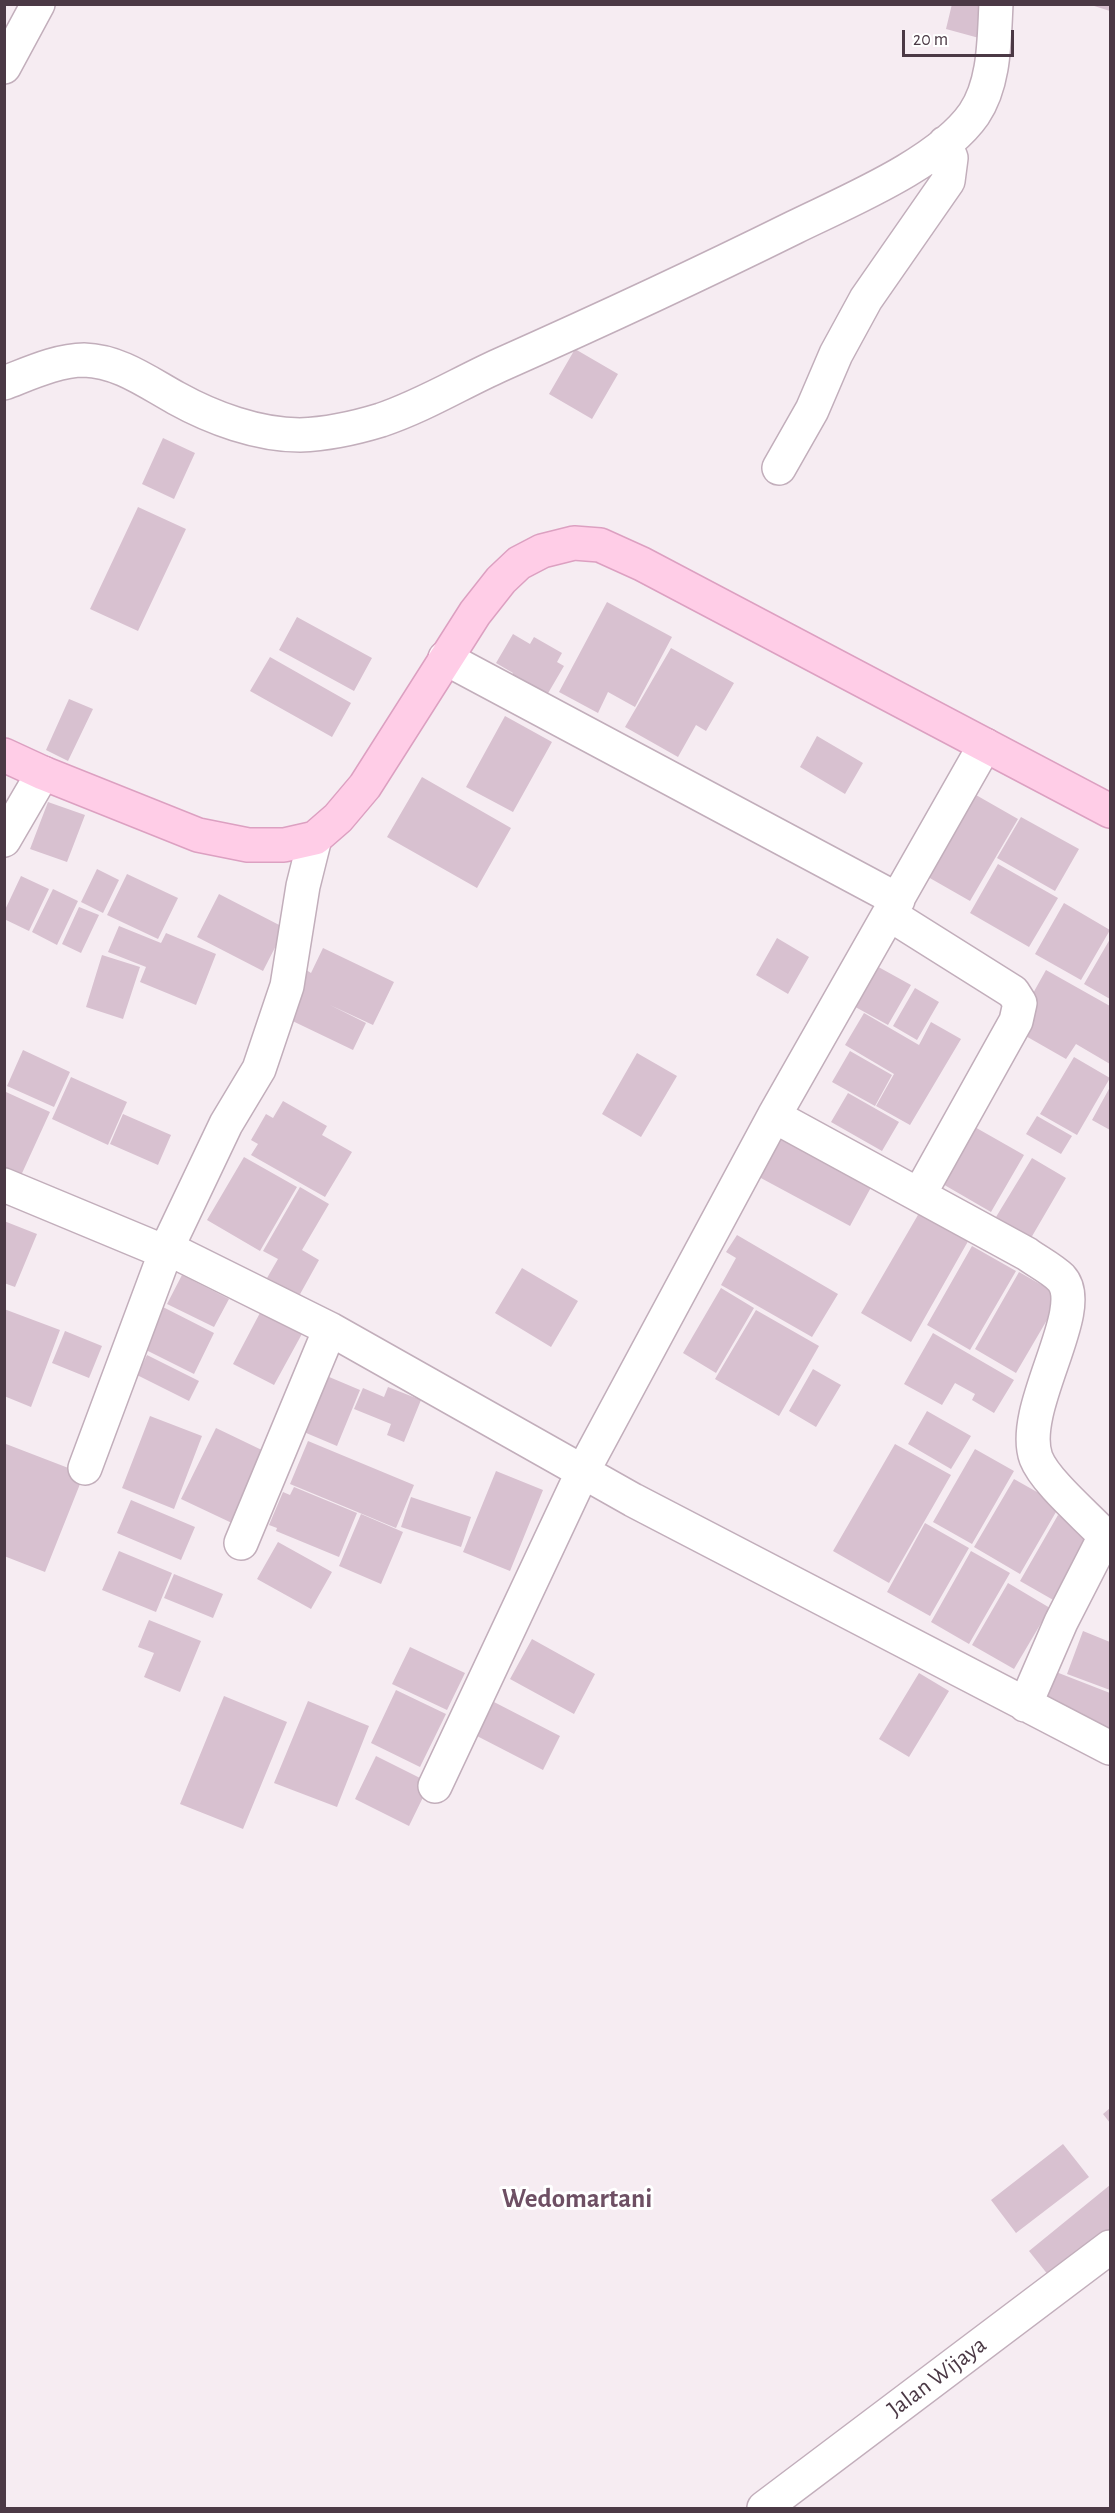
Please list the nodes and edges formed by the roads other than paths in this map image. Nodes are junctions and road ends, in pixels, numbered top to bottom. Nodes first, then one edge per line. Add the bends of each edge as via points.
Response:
1 (38, 4) edge
2 (996, 4) edge
3 (4, 67) edge
4 (945, 143) junction
5 (4, 383) edge
6 (779, 468) dead end
7 (445, 658) junction
8 (985, 745) junction
9 (4, 755) edge
10 (43, 773) junction
11 (1110, 811) edge
12 (315, 838) junction
13 (4, 840) edge
14 (893, 907) junction
15 (774, 1116) junction
16 (4, 1185) edge
17 (919, 1195) junction
18 (166, 1250) junction
19 (330, 1329) junction
20 (85, 1468) dead end
21 (583, 1471) junction
22 (242, 1543) dead end
23 (1025, 1705) junction
24 (1110, 1748) edge
25 (435, 1786) dead end
26 (1110, 2247) edge
27 (764, 2508) edge

1 - 3 street
2 - 4 street via 987,83 974,114
4 - 5 street via 893,178 669,289 424,403 335,432 297,435 230,423 179,400 134,373 92,362 63,363
4 - 6 street via 951,158 948,181 866,299
7 - 8 main road via 475,613 519,563 542,550 574,543 600,545
7 - 12 main road via 365,786
7 - 14 street
8 - 11 main road
8 - 14 street
9 - 10 main road
10 - 12 main road via 198,835 248,845 285,845
10 - 13 street
12 - 18 street via 287,986 259,1069 221,1135
14 - 15 street
14 - 17 street via 1013,992 1020,1004 1016,1021
15 - 17 street
15 - 21 street
16 - 18 street
17 - 23 street via 1028,1254 1062,1278 1068,1292 1067,1315 1032,1429 1033,1443 1037,1459 1053,1483 1102,1533 1102,1542
18 - 19 street
18 - 20 street
19 - 21 street
19 - 22 street
21 - 23 street
21 - 25 street
23 - 24 street
26 - 27 street, Jalan Wijaya

